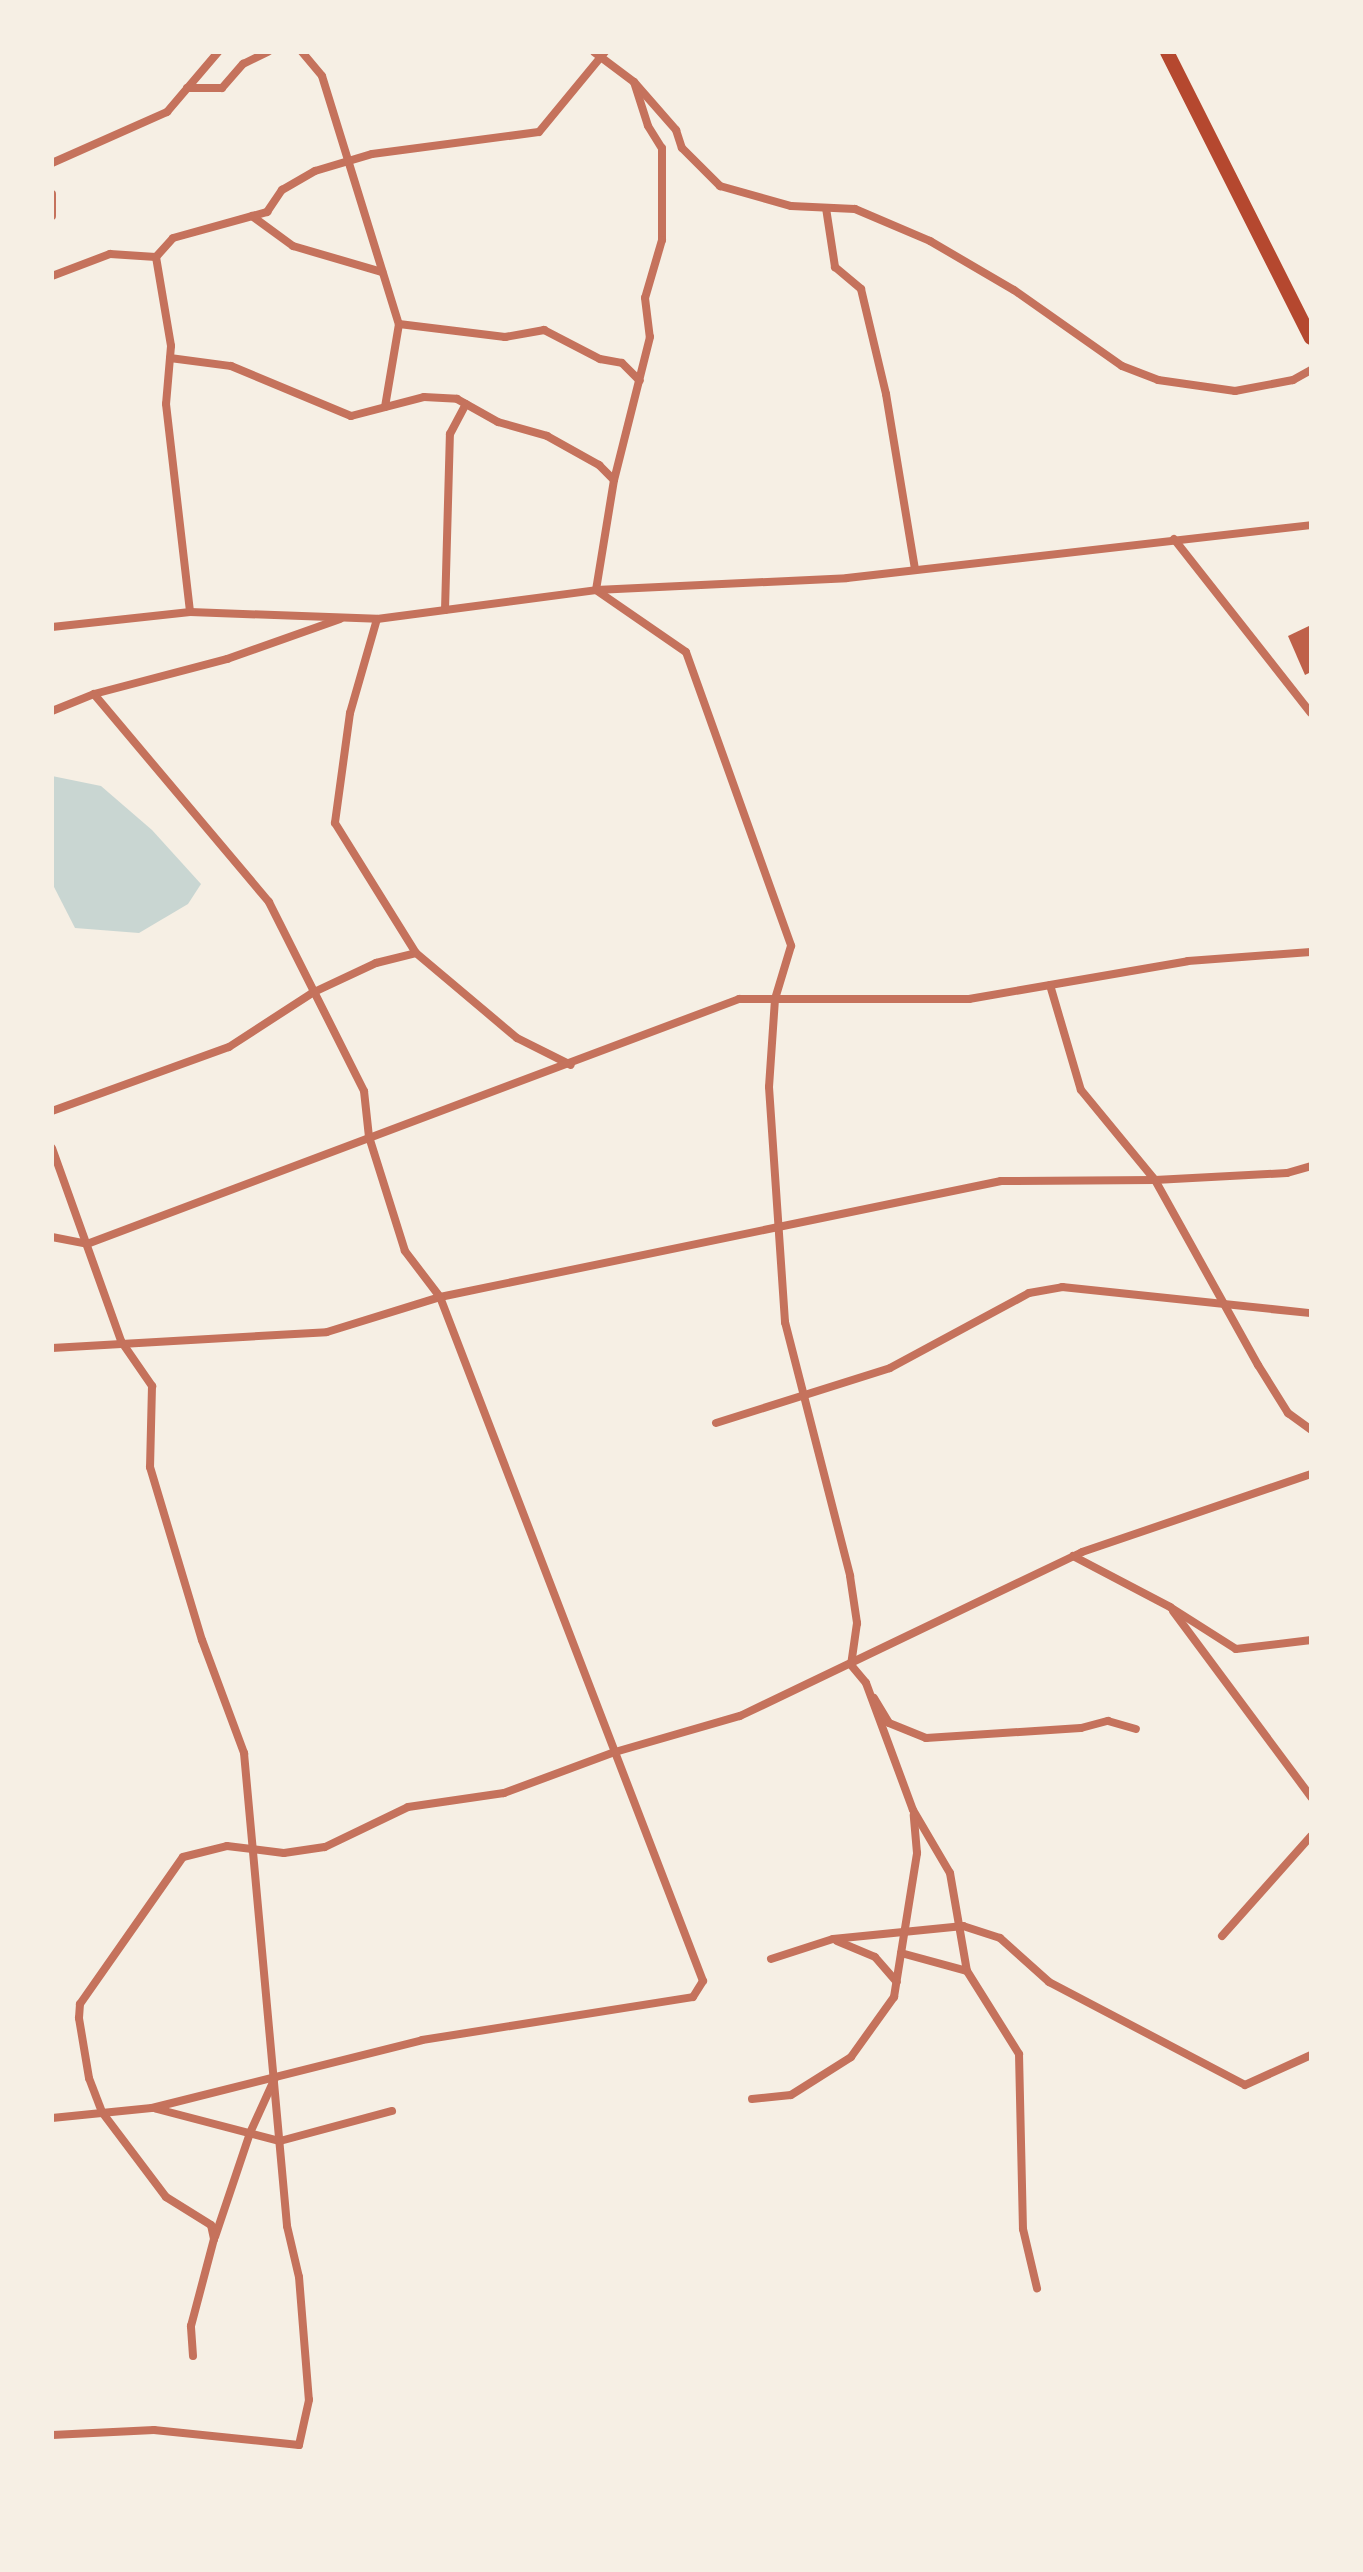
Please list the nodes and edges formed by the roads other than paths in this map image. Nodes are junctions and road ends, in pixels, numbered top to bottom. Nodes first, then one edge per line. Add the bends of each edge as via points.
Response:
1 (218, 52) edge
2 (268, 52) edge
3 (302, 52) edge
4 (1167, 52) edge
5 (599, 54) edge
6 (634, 82) junction
7 (187, 88) junction
8 (347, 162) junction
9 (52, 163) edge
10 (52, 194) edge
11 (826, 208) junction
12 (52, 216) edge
13 (252, 216) junction
14 (156, 257) junction
15 (382, 272) junction
16 (52, 276) edge
17 (399, 324) junction
18 (1311, 338) edge
19 (170, 358) junction
20 (1311, 370) edge
21 (640, 381) junction
22 (466, 404) junction
23 (385, 407) junction
24 (614, 480) junction
25 (1311, 525) edge
26 (1174, 539) junction
27 (915, 569) junction
28 (596, 590) junction
29 (445, 610) junction
30 (190, 612) junction
31 (345, 617) junction
32 (377, 619) junction
33 (52, 627) edge
34 (94, 694) junction
35 (52, 711) edge
36 (1311, 713) edge
37 (1311, 952) edge
38 (416, 953) junction
39 (1050, 985) junction
40 (312, 993) junction
41 (775, 999) junction
42 (571, 1065) junction
43 (52, 1111) edge
44 (369, 1137) junction
45 (52, 1148) edge
46 (1311, 1166) edge
47 (1155, 1180) junction
48 (779, 1230) junction
49 (52, 1237) edge
50 (87, 1244) junction
51 (440, 1297) junction
52 (1222, 1304) junction
53 (1311, 1313) edge
54 (121, 1341) junction
55 (52, 1348) edge
56 (801, 1398) junction
57 (716, 1423) dead end
58 (1311, 1430) edge
59 (1311, 1474) edge
60 (1073, 1556) junction
61 (1170, 1607) junction
62 (1311, 1640) edge
63 (851, 1665) junction
64 (866, 1683) junction
65 (1136, 1729) dead end
66 (615, 1752) junction
67 (1311, 1797) edge
68 (913, 1810) junction
69 (1311, 1836) edge
70 (250, 1849) junction
71 (963, 1926) junction
72 (904, 1935) junction
73 (1222, 1936) dead end
74 (833, 1939) junction
75 (901, 1953) junction
76 (771, 1959) dead end
77 (967, 1971) junction
78 (897, 1982) junction
79 (1311, 2055) edge
80 (275, 2078) junction
81 (752, 2099) dead end
82 (152, 2108) junction
83 (392, 2111) dead end
84 (102, 2112) junction
85 (52, 2118) edge
86 (250, 2133) junction
87 (280, 2141) junction
88 (214, 2239) junction
89 (1037, 2288) dead end
90 (193, 2356) dead end
91 (52, 2435) edge

1 - 7 street
2 - 7 street via 243,64 222,88
3 - 8 street via 322,76
4 - 18 main road
5 - 6 street
5 - 8 street via 539,132
6 - 11 street via 676,130 682,148 720,186 791,206
6 - 21 street via 648,126 662,148 662,240 645,298 650,337
7 - 9 street via 167,112
8 - 13 street via 315,171 282,190 267,212
8 - 15 street
10 - 12 street
11 - 20 street via 855,209 930,241 1014,290 1122,366 1158,380 1235,391 1293,380
11 - 27 street via 835,267 861,289 886,394
13 - 14 street via 173,238
13 - 15 street via 293,246
14 - 16 street via 110,254
14 - 19 street
15 - 17 street
17 - 21 street via 505,337 544,330 600,359 622,363
17 - 23 street
19 - 23 street via 231,366 351,416
19 - 30 street via 166,404 172,493 181,523
21 - 24 street
22 - 23 street via 424,397
22 - 24 street via 498,422 547,436 599,465
22 - 29 street via 450,434
24 - 28 street
25 - 26 street
26 - 27 street
26 - 36 street
27 - 28 street
28 - 29 street
28 - 41 street via 686,652 791,946
29 - 32 street
30 - 31 street
30 - 33 street
31 - 32 street
31 - 34 street via 227,659
32 - 38 street via 350,713 335,823
34 - 35 street
34 - 40 street via 269,902
37 - 39 street via 1188,961
38 - 40 street via 376,963
38 - 42 street via 517,1038
39 - 41 street via 969,999
39 - 47 street via 1081,1090
40 - 43 street via 229,1047
40 - 44 street via 364,1091
41 - 42 street via 739,999
41 - 48 street via 769,1087
42 - 44 street
44 - 50 street
44 - 51 street via 405,1251
45 - 50 street
46 - 47 street via 1287,1173
47 - 48 street via 1001,1181
47 - 52 street
48 - 51 street
48 - 56 street via 785,1322
49 - 50 street
50 - 54 street
51 - 54 street via 327,1332
51 - 66 street
52 - 53 street
52 - 56 street via 1062,1287 1029,1293 890,1368
52 - 58 street via 1288,1413
54 - 55 street
54 - 70 street via 152,1386 150,1467 202,1640 244,1753
56 - 57 street
56 - 63 street via 850,1576 857,1623
59 - 60 street
60 - 61 street
60 - 63 street
61 - 62 street via 1236,1649
61 - 67 street
63 - 64 street
63 - 66 street via 740,1716
64 - 65 street via 889,1723 926,1738 1081,1728 1108,1721
64 - 68 street
66 - 70 street via 504,1793 408,1807 325,1847 284,1853
66 - 80 street via 701,1967 700,1991 693,1997 422,2040
68 - 71 street via 950,1873
68 - 72 street via 917,1853
69 - 73 street
70 - 80 street
70 - 84 street via 201,1849 183,1857 80,2004 89,2078
71 - 72 street via 928,1926
71 - 77 street
71 - 79 street via 1000,1938 1049,1982 1245,2085
72 - 74 street
72 - 75 street
74 - 76 street
74 - 78 street via 875,1957
75 - 77 street
75 - 78 street
77 - 89 street via 1019,2054 1023,2229
78 - 81 street via 894,1997 851,2057 791,2095
80 - 82 street
80 - 86 street
80 - 87 street
82 - 84 street
82 - 86 street
83 - 87 street
84 - 85 street
84 - 88 street via 166,2197 211,2225
86 - 87 street
86 - 88 street
87 - 91 street via 309,2400 299,2445 184,2431
88 - 90 street via 191,2326

